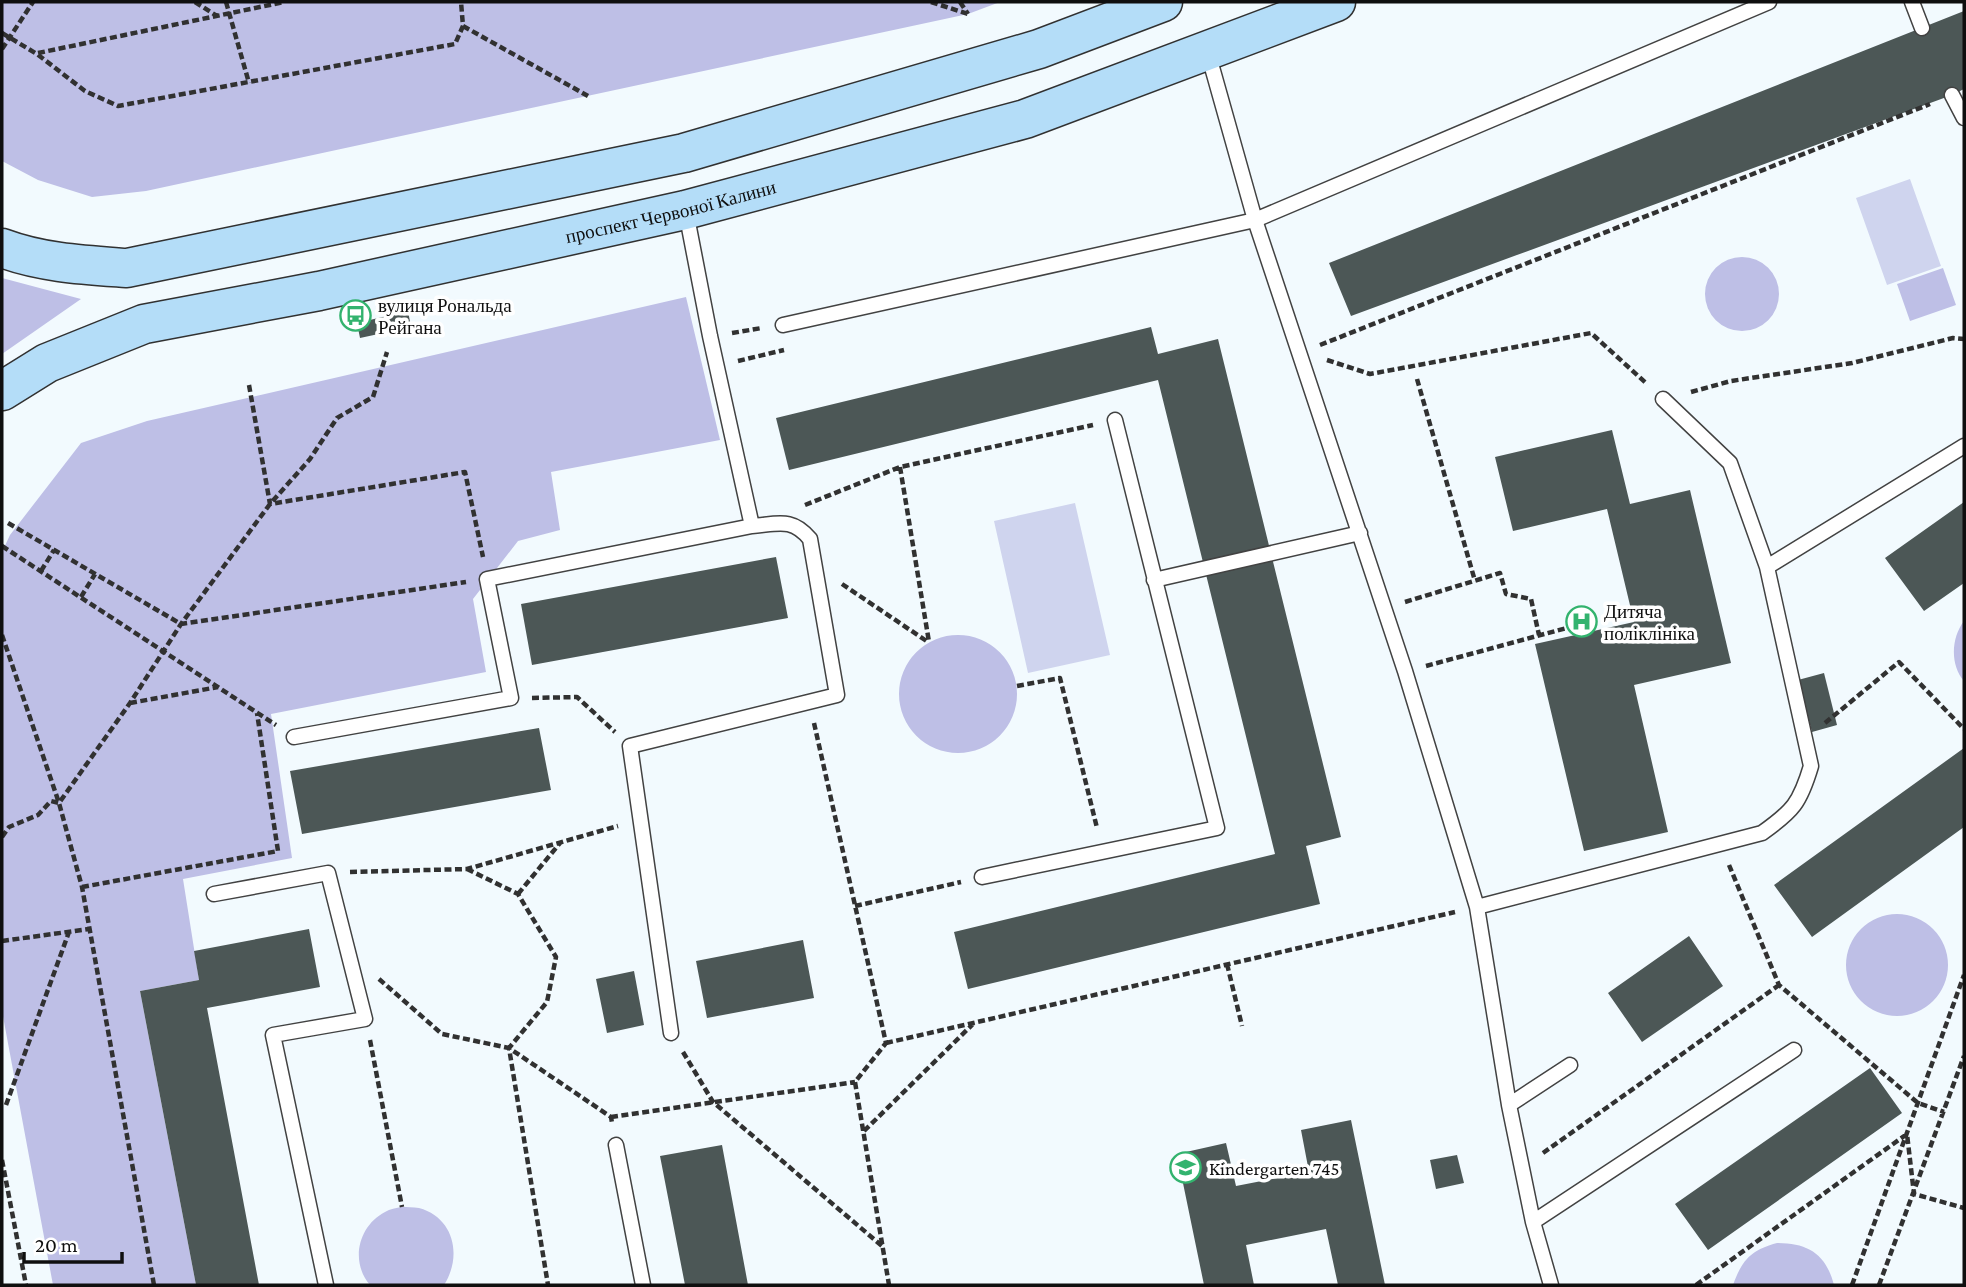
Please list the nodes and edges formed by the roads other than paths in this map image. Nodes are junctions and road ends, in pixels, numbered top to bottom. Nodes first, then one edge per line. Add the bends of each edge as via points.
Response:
1 (1163, 2) edge
2 (1336, 2) edge
3 (1769, 2) edge
4 (1912, 2) edge
5 (1922, 28) dead end
6 (1208, 51) junction
7 (1952, 96) road end
8 (1964, 118) edge
9 (685, 211) junction
10 (1255, 220) junction
11 (2, 248) edge
12 (783, 325) road end
13 (2, 391) edge
14 (1663, 399) road end
15 (1115, 420) road end
16 (1964, 446) edge
17 (752, 526) junction
18 (1360, 533) junction
19 (1767, 566) junction
20 (1154, 580) junction
21 (294, 737) road end
22 (982, 877) road end
23 (214, 894) dead end
24 (1477, 907) junction
25 (671, 1033) road end
26 (1794, 1050) dead end
27 (1570, 1065) dead end
28 (1508, 1105) junction
29 (616, 1145) road end
30 (1533, 1222) junction
31 (326, 1285) edge
32 (643, 1285) edge
33 (1550, 1285) edge

1 - 11 main road via 1039,49 684,153 127,268 21,256
2 - 6 main road, проспект Червоної Калини
3 - 10 lane
4 - 5 lane
6 - 9 main road, проспект Червоної Калини via 1025,120
6 - 10 lane
7 - 8 lane
9 - 13 main road, проспект Червоної Калини via 144,324 47,363
9 - 17 lane
10 - 12 lane
10 - 18 lane
14 - 19 lane via 1730,463
15 - 20 lane
16 - 19 lane
17 - 21 lane via 487,579 510,698
17 - 25 lane via 791,523 810,539 837,695 630,746
18 - 20 lane
18 - 24 lane
19 - 24 lane via 1811,766 1803,792 1787,815 1762,833
20 - 22 lane via 1217,828
23 - 31 lane via 328,873 365,1019 273,1035
24 - 28 lane
26 - 30 lane
27 - 28 lane
28 - 30 lane
29 - 32 lane
30 - 33 lane

